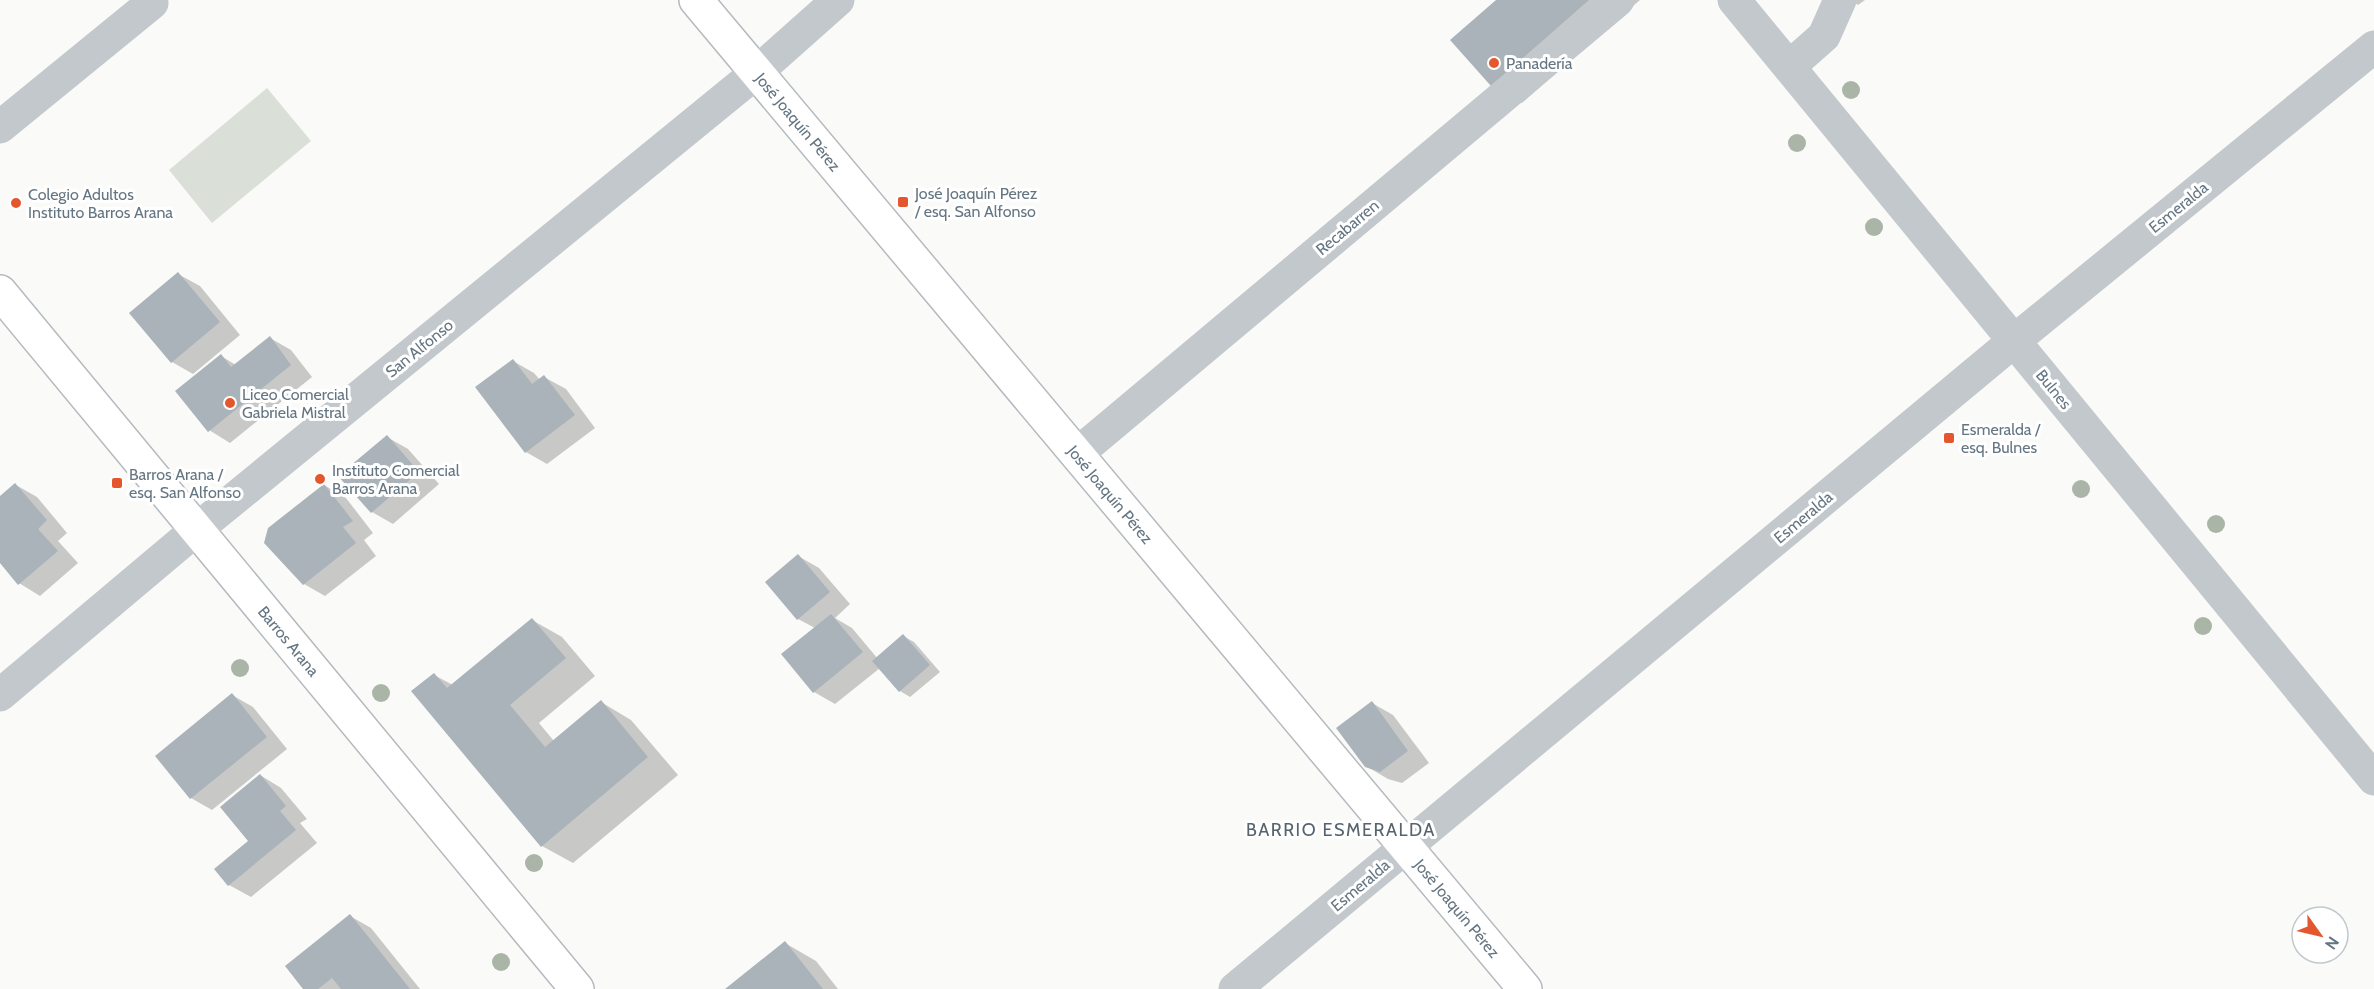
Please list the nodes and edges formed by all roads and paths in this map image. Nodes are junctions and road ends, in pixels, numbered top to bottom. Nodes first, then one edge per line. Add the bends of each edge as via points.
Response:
1 (696, 0) edge
2 (838, 0) edge
3 (1618, 0) edge
4 (1734, 0) edge
5 (1840, 0) edge
6 (152, 3) dead end
7 (2374, 47) edge
8 (1789, 67) junction
9 (757, 72) junction
10 (0, 127) edge
11 (0, 292) edge
12 (2014, 341) junction
13 (1077, 454) junction
14 (196, 530) junction
15 (0, 694) edge
16 (2374, 778) edge
17 (1406, 846) junction
18 (577, 989) edge
19 (1235, 989) edge
20 (1525, 989) edge

1 - 9 main road, José Joaquín Pérez
2 - 9 street, San Alfonso
3 - 13 street, Recabarren
4 - 8 street, Bulnes
5 - 8 street via 1824,36
6 - 10 street
7 - 12 street, Esmeralda
8 - 12 street, Bulnes
9 - 13 main road, José Joaquín Pérez
9 - 14 street, San Alfonso
11 - 14 main road, Barros Arana
12 - 16 street, Bulnes
12 - 17 street, Esmeralda
13 - 17 main road, José Joaquín Pérez
14 - 15 street, San Alfonso
14 - 18 main road, Barros Arana
17 - 19 street, Esmeralda
17 - 20 main road, José Joaquín Pérez

